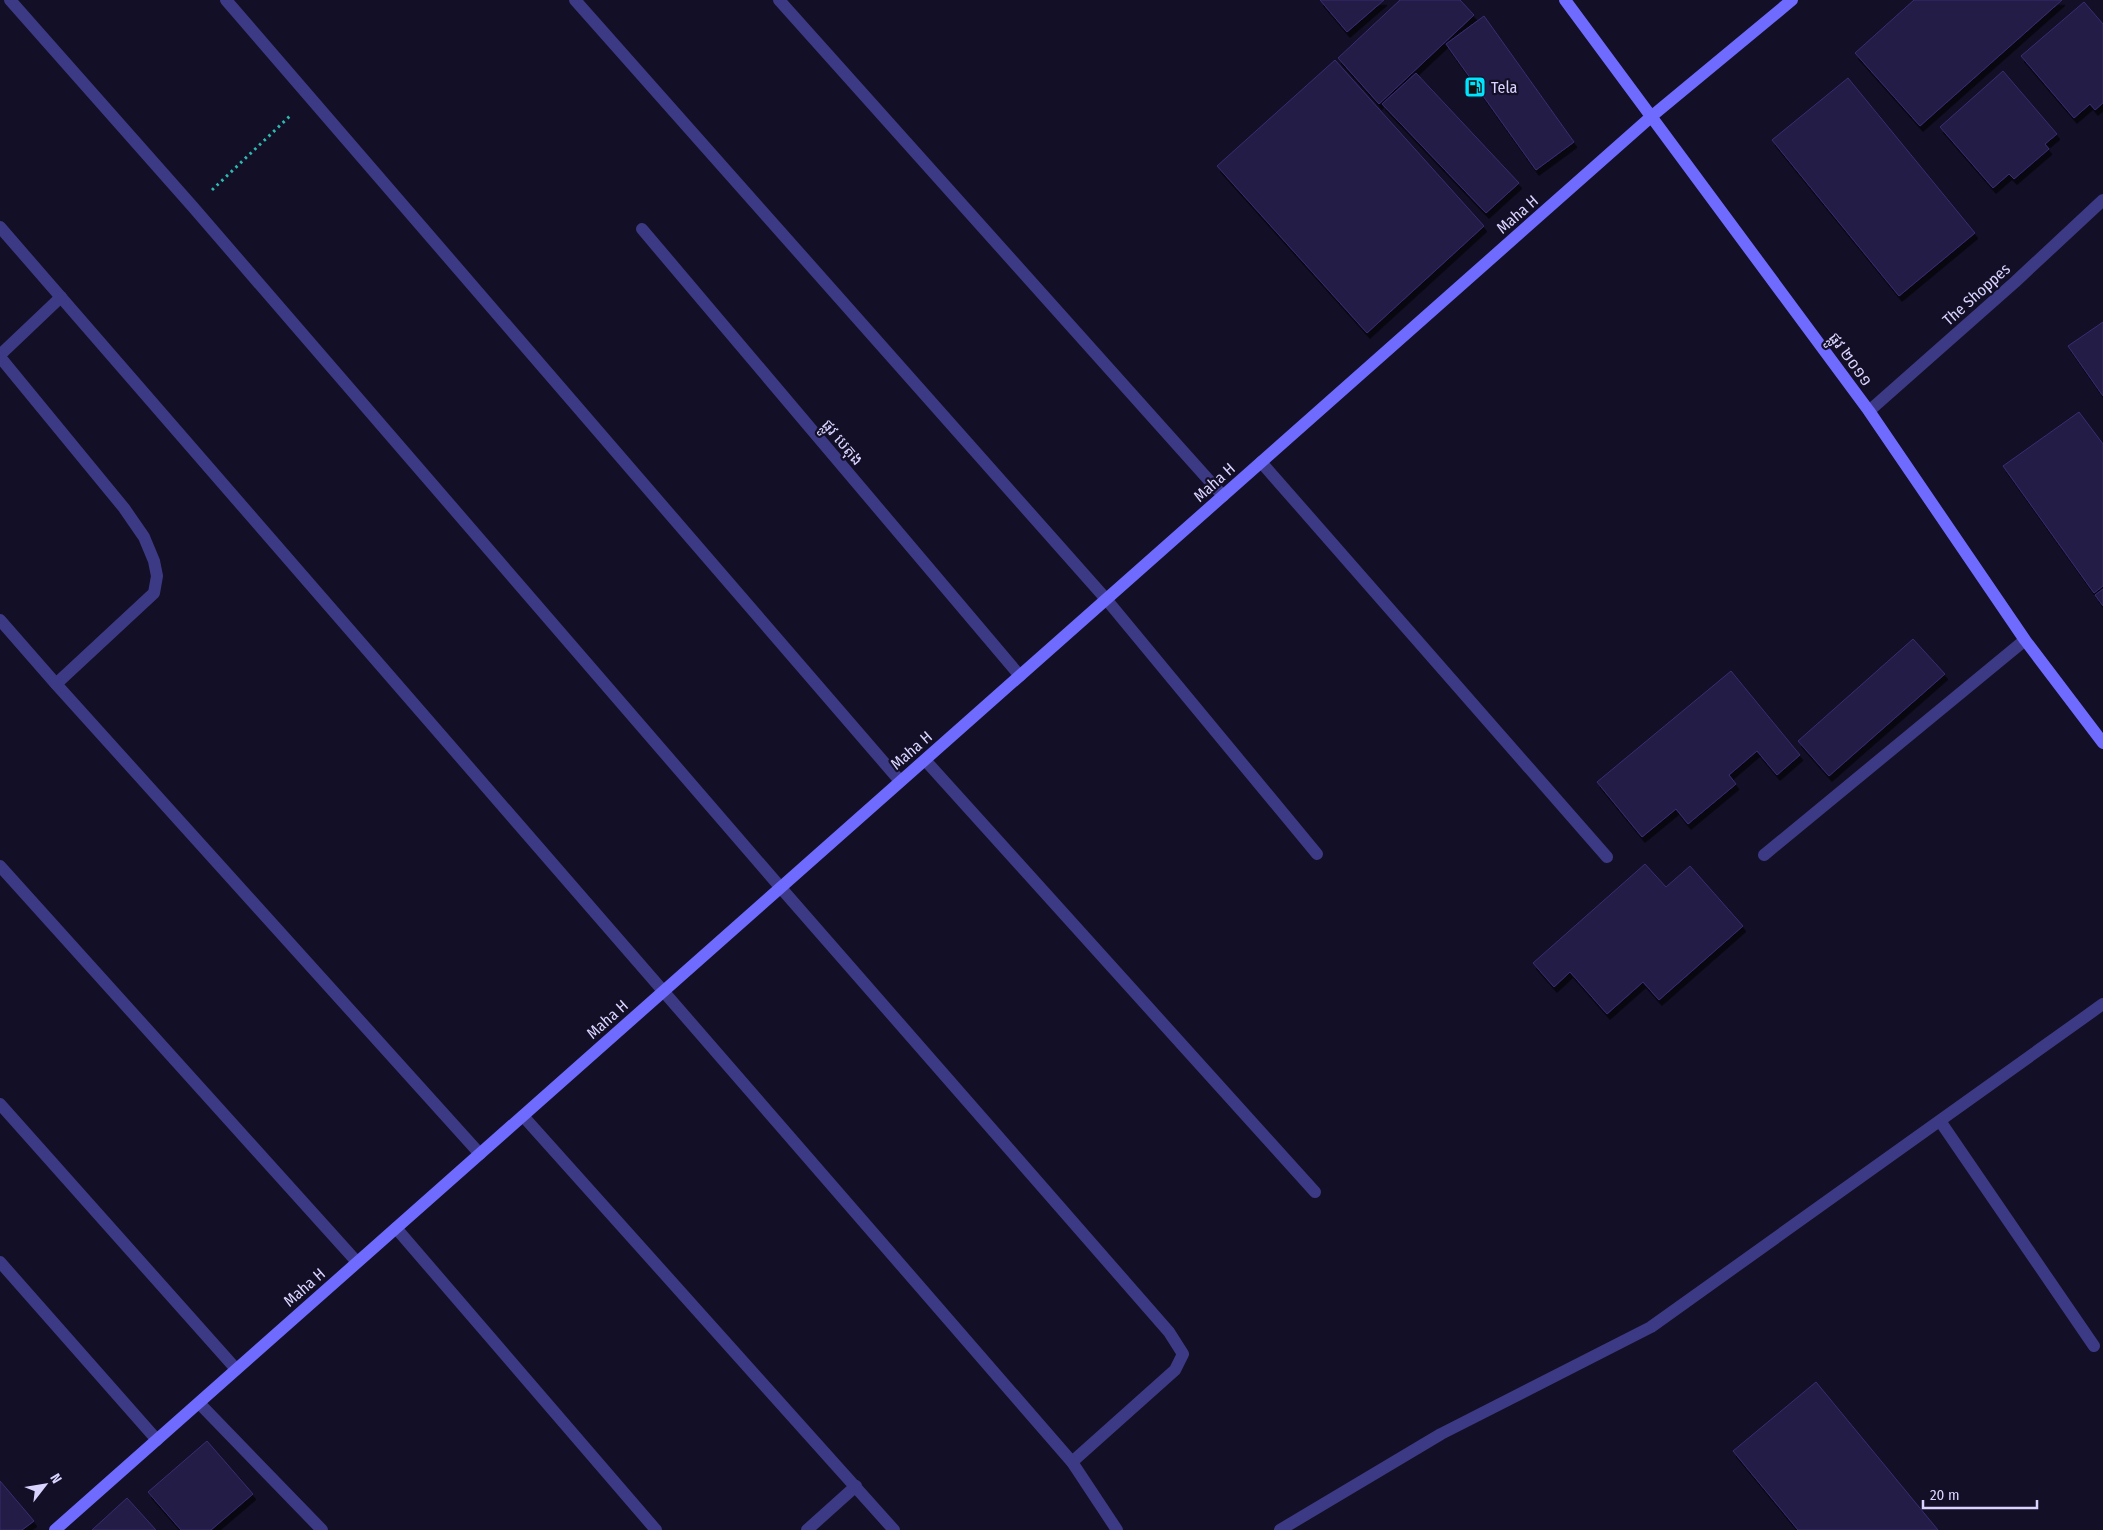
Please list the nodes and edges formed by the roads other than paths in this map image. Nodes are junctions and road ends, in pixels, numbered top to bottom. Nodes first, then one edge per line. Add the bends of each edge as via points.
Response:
1 (10, 0) edge
2 (226, 0) edge
3 (575, 0) edge
4 (780, 0) edge
5 (1565, 0) edge
6 (1792, 0) edge
7 (1652, 116) junction
8 (2103, 200) edge
9 (0, 227) edge
10 (642, 229) dead end
11 (61, 297) junction
12 (0, 356) edge
13 (1869, 411) junction
14 (1261, 462) junction
15 (1223, 496) junction
16 (1106, 599) junction
17 (0, 620) edge
18 (2025, 640) junction
19 (1020, 676) junction
20 (56, 684) junction
21 (2103, 743) edge
22 (925, 760) junction
23 (900, 781) junction
24 (1317, 854) dead end
25 (1764, 855) dead end
26 (1607, 857) dead end
27 (0, 866) edge
28 (781, 888) junction
29 (664, 991) junction
30 (2103, 1004) edge
31 (0, 1104) edge
32 (523, 1116) junction
33 (1940, 1120) junction
34 (480, 1154) junction
35 (1315, 1192) dead end
36 (396, 1228) junction
37 (0, 1262) edge
38 (357, 1262) junction
39 (2094, 1346) dead end
40 (236, 1369) junction
41 (199, 1403) junction
42 (156, 1440) junction
43 (1072, 1462) junction
44 (856, 1486) junction
45 (55, 1530) edge
46 (322, 1530) edge
47 (656, 1530) edge
48 (807, 1530) edge
49 (894, 1530) edge
50 (1117, 1530) edge
51 (1280, 1530) edge

1 - 28 street via 194,207
2 - 23 street
3 - 16 street
4 - 15 street
5 - 7 street, ផ្លូវ ២០១១
6 - 7 street, Maha H
7 - 13 street, ផ្លូវ ២០១១
7 - 14 street, Maha H
8 - 13 street, The Shoppes
9 - 11 street
10 - 19 street, ផ្លូវ បេតុង
11 - 12 street
11 - 29 street
12 - 20 street via 124,508 144,538 158,576 154,593
13 - 18 street, ផ្លូវ ២០១១
14 - 15 street, Maha H
14 - 26 street
15 - 16 street, Maha H
16 - 19 street, Maha H
16 - 24 street
17 - 20 street
18 - 21 street, ផ្លូវ ២០១១
18 - 25 street
19 - 22 street, Maha H
20 - 34 street
22 - 23 street, Maha H
22 - 35 street
23 - 28 street, Maha H
27 - 38 street
28 - 29 street, Maha H
28 - 43 street via 1163,1324 1183,1354 1175,1370
29 - 32 street, Maha H
29 - 43 street
30 - 33 street
31 - 40 street
32 - 34 street, Maha H
32 - 44 street
33 - 39 street
33 - 51 street via 1651,1327 1441,1434
34 - 36 street, Maha H
36 - 38 street, Maha H
36 - 47 street
37 - 42 street
38 - 40 street, Maha H
40 - 41 street, Maha H
41 - 42 street, Maha H
41 - 46 street
42 - 45 street, Maha H
43 - 50 street
44 - 48 street
44 - 49 street

